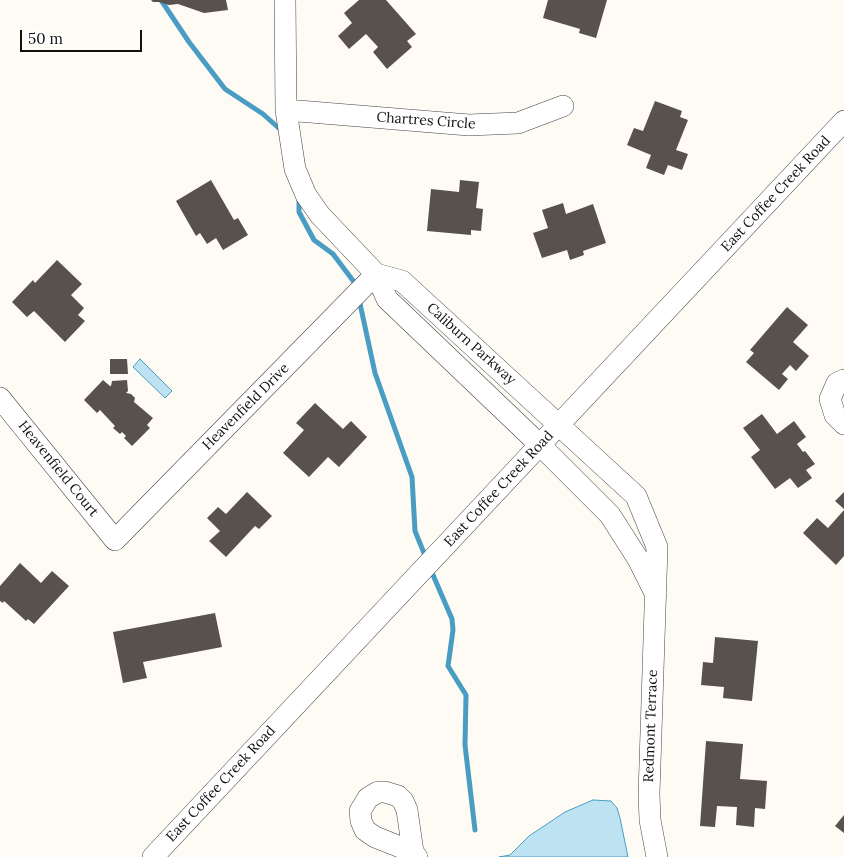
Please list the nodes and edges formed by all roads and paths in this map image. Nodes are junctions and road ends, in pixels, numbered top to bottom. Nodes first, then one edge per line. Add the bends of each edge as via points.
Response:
1 (285, 0) edge
2 (563, 106) dead end
3 (286, 110) junction
4 (844, 122) edge
5 (376, 274) junction
6 (437, 313) junction
7 (421, 331) junction
8 (492, 363) junction
9 (844, 380) edge
10 (473, 381) junction
11 (0, 398) edge
12 (844, 424) edge
13 (559, 425) junction
14 (540, 445) junction
15 (636, 496) junction
16 (610, 515) junction
17 (115, 540) joint
18 (656, 595) junction
19 (153, 857) edge
20 (657, 857) edge

1 - 3 street, Caliburn Parkway
2 - 3 street, Chartres Circle via 518,123 469,125
3 - 5 street, Caliburn Parkway via 295,169 306,196
4 - 13 street, East Coffee Creek Road
5 - 6 street, Caliburn Parkway via 402,281
5 - 7 street, Caliburn Parkway via 387,299
5 - 17 street, Heavenfield Drive
6 - 7 street
6 - 8 street, Caliburn Parkway
7 - 10 street, Caliburn Parkway
8 - 10 street
8 - 13 street, Caliburn Parkway
9 - 12 street via 838,383 830,399 835,415
10 - 14 street, Caliburn Parkway
11 - 17 street, Heavenfield Court
13 - 14 street, East Coffee Creek Road
13 - 15 street, Redmont Terrace
14 - 16 street, Redmont Terrace
14 - 19 street, East Coffee Creek Road
15 - 16 street
15 - 18 street, Redmont Terrace via 656,547
16 - 18 street, Redmont Terrace
18 - 20 street, Redmont Terrace via 648,794

